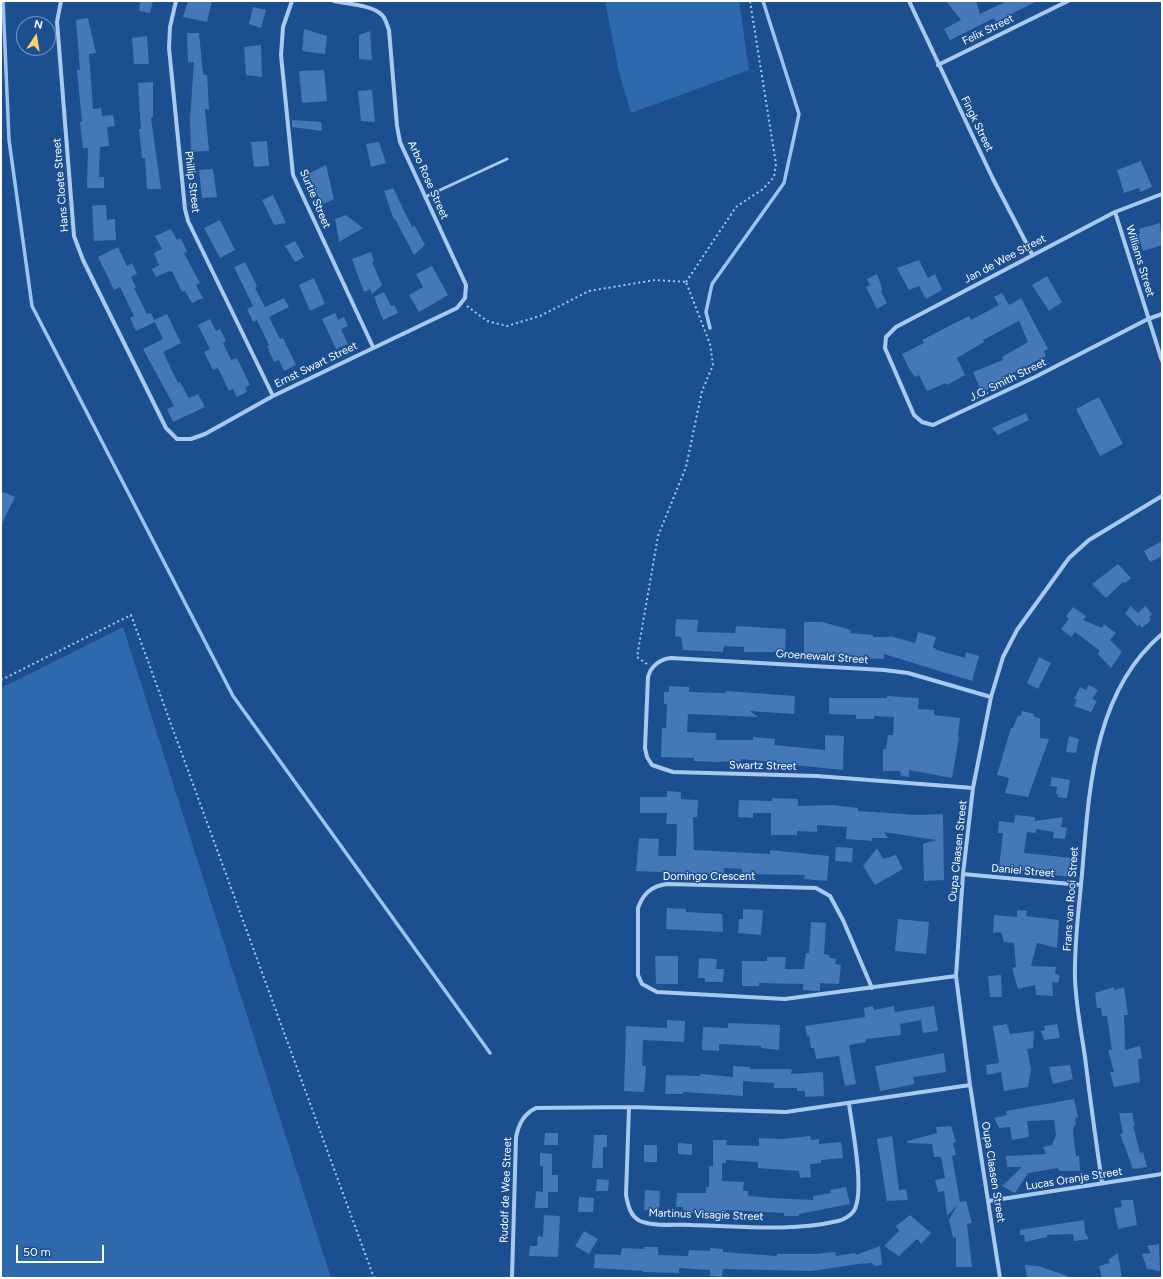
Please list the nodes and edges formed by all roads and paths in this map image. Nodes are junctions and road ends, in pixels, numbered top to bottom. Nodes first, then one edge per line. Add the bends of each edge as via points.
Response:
1 (61, 1) edge
2 (176, 1) edge
3 (292, 1) edge
4 (334, 1) edge
5 (750, 1) edge
6 (908, 1) edge
7 (1068, 1) edge
8 (938, 65) junction
9 (507, 159) dead end
10 (1162, 194) edge
11 (425, 197) junction
12 (1115, 212) junction
13 (1032, 254) junction
14 (686, 282) junction
15 (462, 303) junction
16 (1162, 314) edge
17 (1148, 319) junction
18 (373, 347) junction
19 (1162, 361) edge
20 (891, 364) joint
21 (273, 396) junction
22 (176, 439) joint
23 (1162, 496) edge
24 (1162, 634) edge
25 (652, 668) junction
26 (1, 680) edge
27 (991, 697) junction
28 (973, 788) junction
29 (963, 874) junction
30 (1081, 885) junction
31 (956, 976) junction
32 (872, 988) junction
33 (970, 1085) junction
34 (850, 1104) junction
35 (629, 1107) junction
36 (1162, 1174) edge
37 (1102, 1183) junction
38 (989, 1202) junction
39 (374, 1278) edge
40 (512, 1278) edge
41 (1000, 1278) edge

1 - 22 street, Hans Cloete Street via 58,34 74,236 83,260 166,428
2 - 21 street, Phillip Street via 170,27 169,48 185,209 188,221
3 - 18 street, Surtie Street via 283,27 281,55 293,175
4 - 11 street, Arbo Rose Street via 369,8 382,15 386,22 389,30 400,142
5 - 14 path via 776,164 774,177 763,189 736,207
6 - 8 street, Fingk Street
7 - 8 street, Felix Street
8 - 13 street, Fingk Street
9 - 11 lane
10 - 12 street, Jan de Wee Street
11 - 15 street, Arbo Rose Street via 466,284
12 - 13 street, Jan de Wee Street
12 - 17 street, Williams Street
13 - 20 street, Jan de Wee Street via 893,329 884,344
14 - 15 path via 655,280 589,291 540,316 507,326 487,321
14 - 25 path via 710,344 713,365 702,391 686,467 658,536 637,657
15 - 18 street, Ernst Swart Street via 457,308
16 - 17 street, J.G. Smith Street
17 - 19 street, Williams Street
17 - 20 street, J.G. Smith Street via 933,425 922,422 914,415
18 - 21 street, Ernst Swart Street
21 - 22 street, Ernst Swart Street via 205,434 191,439
23 - 27 street, Oupa Claasen Street via 1089,540 1069,558 1017,630 1003,657
24 - 30 street, Frans van Rooi Street via 1132,664 1110,708 1096,759 1087,813
25 - 27 street, Groenewald Street via 664,659 671,658 884,670
25 - 28 street, Swartz Street via 646,687 645,748 646,756 659,768 693,773 817,776
26 - 39 path via 131,615
27 - 28 street, Oupa Claasen Street
28 - 29 street, Oupa Claasen Street
29 - 30 street, Daniel Street
29 - 31 street, Oupa Claasen Street
30 - 37 street, Frans van Rooi Street via 1075,978
31 - 32 street, Domingo Crescent
31 - 33 street, Oupa Claasen Street
32 - 32 street, Domingo Crescent via 785,999 657,992 642,984 638,975 638,908 641,898 654,887 667,884 816,888 830,896 844,920
33 - 34 street
33 - 38 street, Oupa Claasen Street
34 - 35 street via 786,1112
34 - 35 street, Martinus Visagie Street via 859,1184 858,1202 853,1212 839,1221 790,1227 669,1224 640,1220 632,1214 626,1195
35 - 40 street, Rudolf de Wee Street via 542,1106 530,1111 523,1118 516,1137
36 - 37 street, Lucas Oranje Street
37 - 38 street, Lucas Oranje Street
38 - 41 street, Oupa Claasen Street

